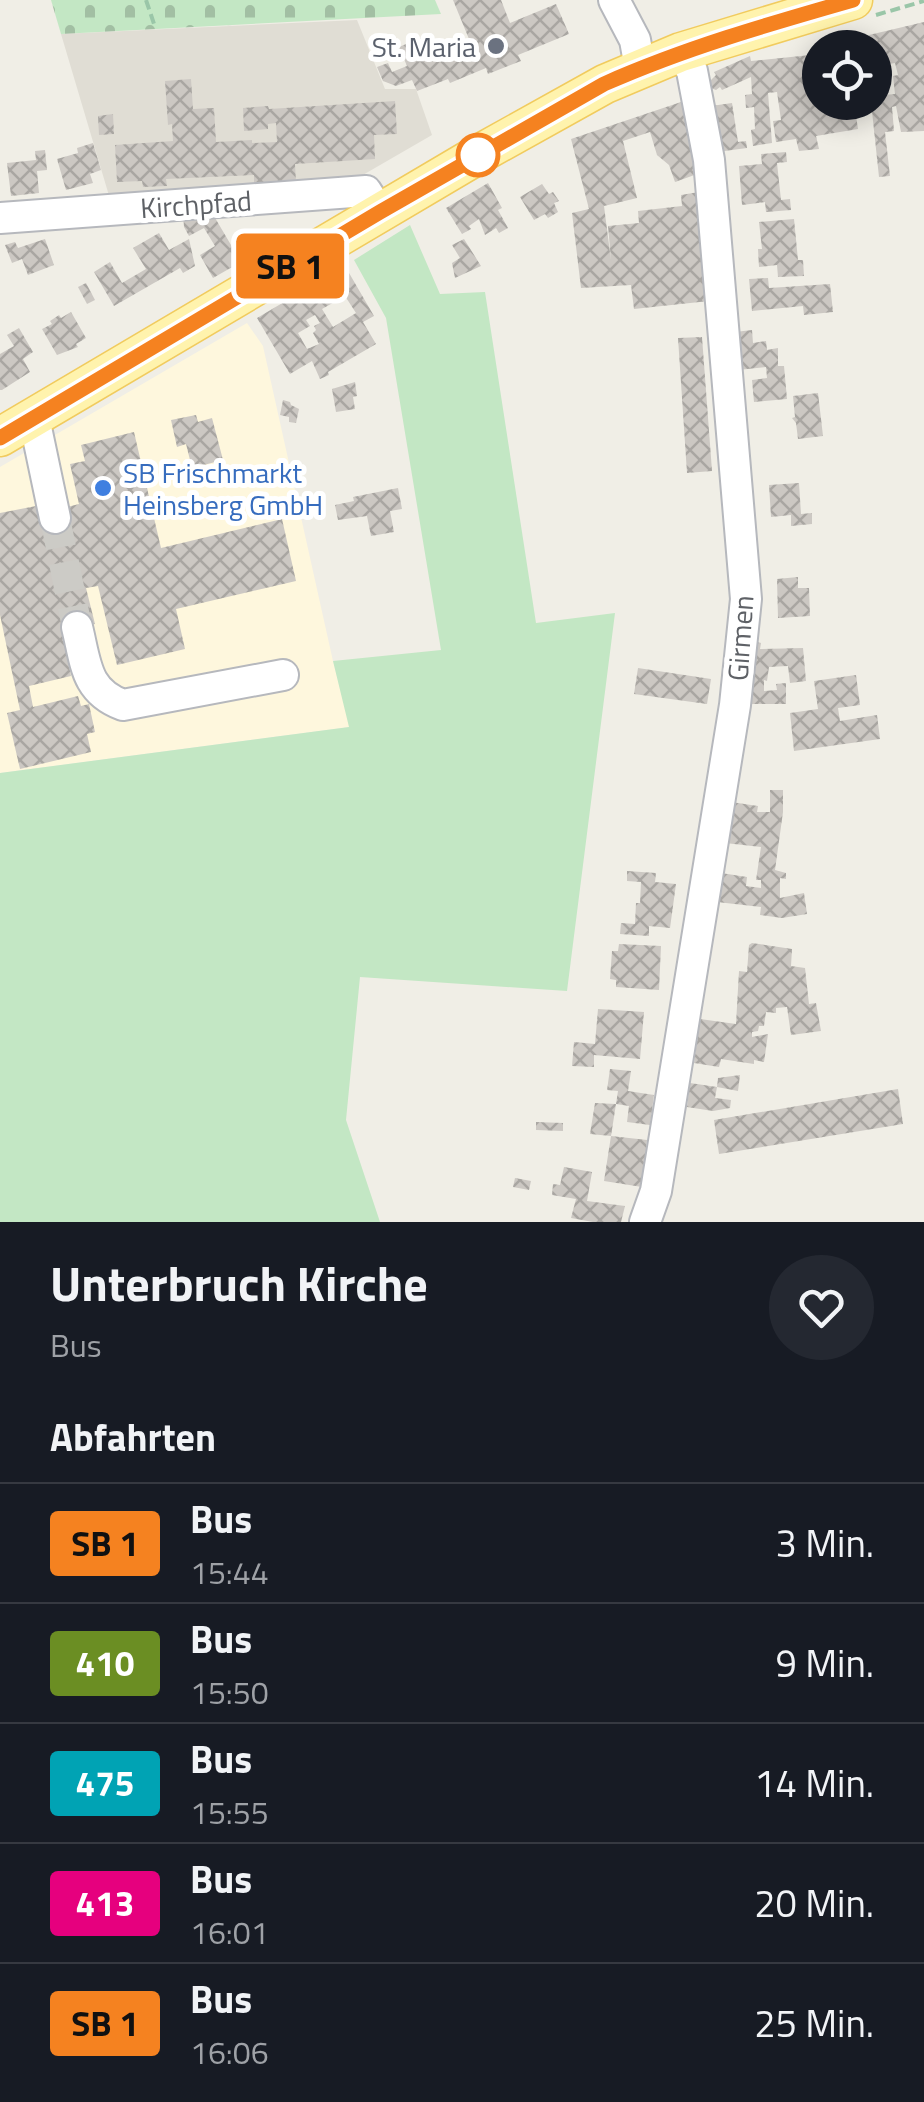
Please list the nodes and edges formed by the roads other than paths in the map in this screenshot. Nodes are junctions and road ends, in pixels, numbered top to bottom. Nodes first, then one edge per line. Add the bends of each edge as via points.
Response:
1 (614, 0) edge
2 (853, 0) edge
3 (681, 52) junction
4 (640, 68) junction
5 (380, 212) junction
6 (0, 218) edge
7 (34, 418) junction
8 (0, 438) edge
9 (54, 518) tunnel mouth
10 (77, 628) tunnel mouth
11 (283, 675) dead end
12 (645, 1222) edge

1 - 4 street via 635,40
2 - 3 main road
3 - 4 main road
3 - 12 street, Girmen via 692,71 709,160 746,599 697,940 656,1190
4 - 5 main road
5 - 6 street, Kirchpfad via 366,191
5 - 7 main road
7 - 8 main road
7 - 9 street
10 - 11 street via 96,690 124,705

